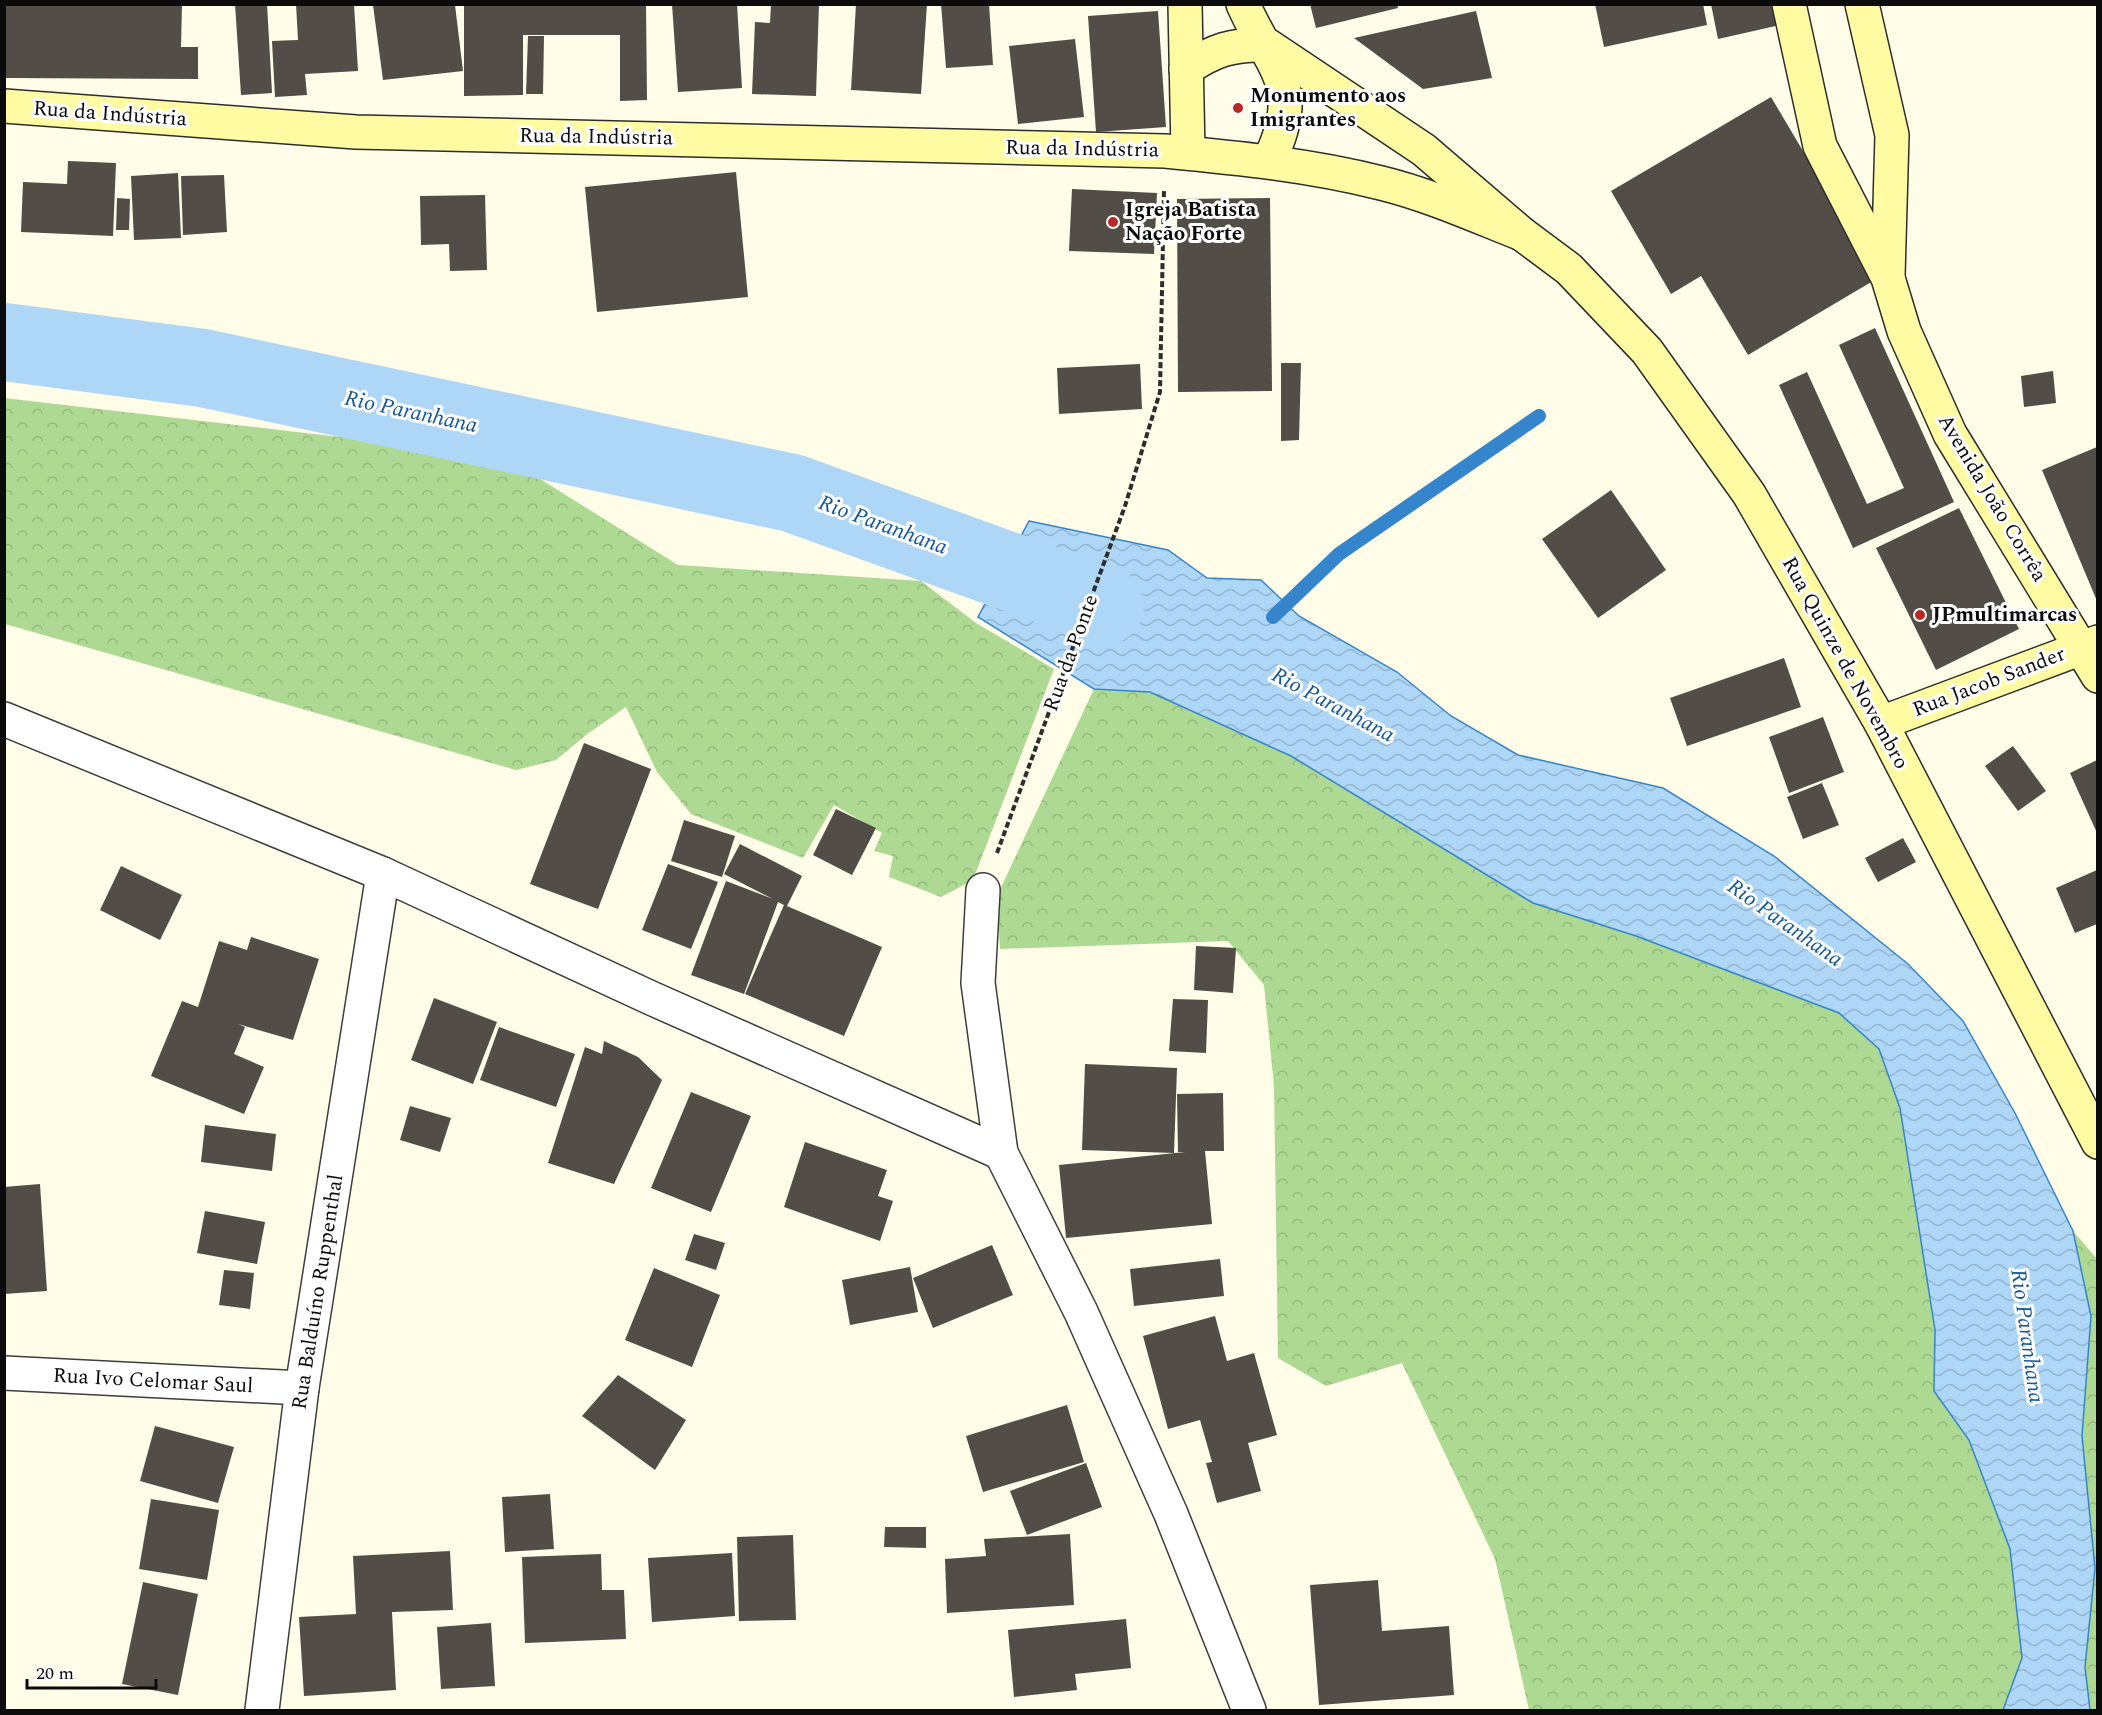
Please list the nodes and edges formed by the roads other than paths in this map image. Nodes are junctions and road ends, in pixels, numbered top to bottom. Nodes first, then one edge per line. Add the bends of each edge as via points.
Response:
1 (1185, 4) edge
2 (1243, 4) edge
3 (1789, 4) edge
4 (1862, 4) edge
5 (1267, 45) junction
6 (1186, 69) junction
7 (4, 106) edge
8 (1176, 152) junction
9 (1269, 160) junction
10 (1522, 234) junction
11 (1888, 278) junction
12 (2090, 644) edge
13 (2097, 676) edge
14 (4, 719) edge
15 (1881, 723) junction
16 (383, 874) junction
17 (983, 890) road end
18 (2097, 1142) edge
19 (1001, 1152) junction
20 (4, 1373) edge
21 (302, 1389) junction
22 (262, 1710) edge
23 (1249, 1710) edge

1 - 6 main road
2 - 5 main road
3 - 11 main road, Avenida João Corrêa via 1820,146
4 - 11 main road, Avenida João Corrêa via 1892,135
5 - 6 main road via 1225,48
5 - 9 main road via 1284,82 1286,113 1281,137
5 - 10 main road, Rua Quinze de Novembro via 1424,150
6 - 8 main road
7 - 8 main road, Rua da Indústria via 356,132
8 - 9 main road, Rua Quinze de Novembro
9 - 10 main road, Rua Quinze de Novembro via 1381,183 1437,200
10 - 15 main road, Rua Quinze de Novembro via 1569,269 1647,351 1749,494
11 - 12 main road, Avenida João Corrêa via 1904,331 1950,434
12 - 13 main road, Avenida João Corrêa
12 - 15 main road, Rua Jacob Sander
14 - 16 street
15 - 18 main road, Rua Quinze de Novembro
16 - 19 street via 651,998
16 - 21 street, Rua Balduíno Ruppenthal
17 - 19 street via 978,983
19 - 23 street via 1081,1312 1162,1493
20 - 21 street, Rua Ivo Celomar Saul
21 - 22 street, Rua Balduíno Ruppenthal

